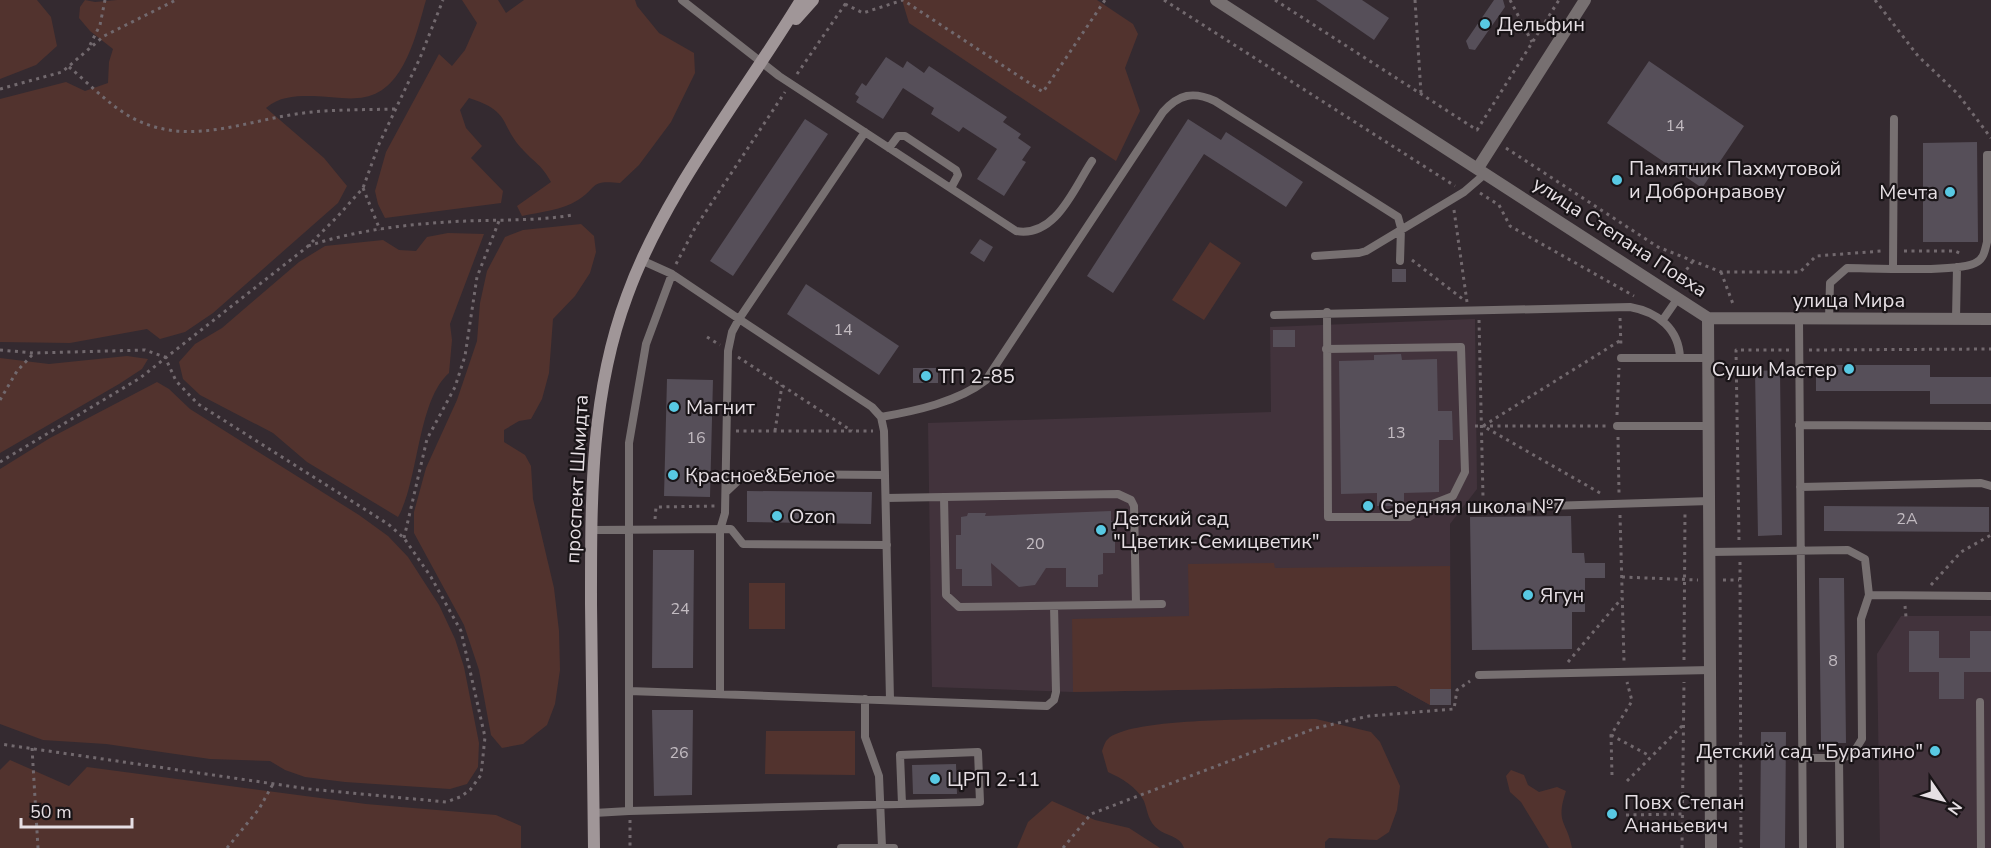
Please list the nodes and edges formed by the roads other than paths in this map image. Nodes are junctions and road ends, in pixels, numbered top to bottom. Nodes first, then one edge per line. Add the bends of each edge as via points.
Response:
1 (682, 0) edge
2 (801, 0) edge
3 (813, 0) edge
4 (1586, 0) edge
5 (1225, 2) edge
6 (772, 48) junction
7 (762, 63) junction
8 (1894, 119) dead end
9 (865, 132) junction
10 (889, 148) junction
11 (1991, 155) edge
12 (1092, 160) dead end
13 (1482, 170) junction
14 (951, 188) junction
15 (1401, 228) junction
16 (1989, 242) edge
17 (1315, 256) dead end
18 (1400, 256) road end
19 (641, 260) junction
20 (1957, 267) junction
21 (1893, 268) junction
22 (672, 274) junction
23 (1678, 298) junction
24 (1327, 312) junction
25 (1274, 315) dead end
26 (1707, 318) junction
27 (739, 319) junction
28 (1829, 319) junction
29 (1956, 319) junction
30 (1991, 319) edge
31 (1799, 320) junction
32 (1662, 321) junction
33 (1326, 349) junction
34 (1621, 358) road end
35 (1680, 358) junction
36 (1709, 358) junction
37 (881, 417) junction
38 (1799, 425) junction
39 (1617, 426) road end
40 (1709, 426) junction
41 (1991, 426) edge
42 (885, 475) junction
43 (1991, 486) edge
44 (1800, 487) junction
45 (726, 492) junction
46 (944, 497) junction
47 (886, 498) junction
48 (1710, 501) junction
49 (1483, 508) road end
50 (591, 530) junction
51 (628, 530) junction
52 (720, 530) junction
53 (887, 545) junction
54 (1710, 552) junction
55 (1801, 552) junction
56 (1869, 595) junction
57 (1991, 596) edge
58 (1136, 604) junction
59 (1161, 604) dead end
60 (1054, 606) junction
61 (1711, 670) junction
62 (1479, 675) road end
63 (629, 691) junction
64 (720, 693) junction
65 (865, 699) junction
66 (890, 700) junction
67 (1980, 702) dead end
68 (1802, 758) junction
69 (1839, 758) junction
70 (902, 804) junction
71 (880, 805) junction
72 (630, 811) junction
73 (594, 813) junction
74 (882, 847) edge
75 (594, 848) edge
76 (841, 848) edge
77 (894, 848) edge
78 (1711, 848) edge
79 (1803, 848) edge
80 (1840, 848) edge
81 (1981, 848) edge

1 - 7 lane
2 - 6 main road, проспект Шмидта
3 - 6 main road, проспект Шмидта
4 - 13 street
5 - 13 street, улица Степана Повха
6 - 7 main road, проспект Шмидта
7 - 9 lane
7 - 19 main road, проспект Шмидта via 671,205
8 - 21 lane
9 - 10 lane
9 - 27 lane
10 - 14 lane
10 - 14 lane via 898,136 905,136 958,175
11 - 16 lane via 1987,155
12 - 14 lane via 1053,220 1028,233 1016,231
13 - 15 lane via 1467,190
13 - 23 street, улица Степана Повха
15 - 17 lane via 1359,254
15 - 18 lane
15 - 37 lane via 1398,217 1215,101 1187,95 1174,100 1163,112 986,380 954,397
16 - 20 lane via 1978,262
19 - 22 lane
19 - 50 main road, проспект Шмидта via 604,372 596,421
20 - 21 lane
20 - 29 lane
21 - 28 lane via 1847,268 1840,272 1830,283
22 - 27 lane
22 - 51 lane via 646,344 635,399 629,443
23 - 26 street, улица Степана Повха
23 - 32 lane
24 - 25 lane
24 - 32 lane via 1620,307 1640,309
24 - 33 lane
26 - 31 street, улица Мира
26 - 36 street, улица Степана Повха
27 - 37 lane via 872,407
27 - 45 lane via 728,351
28 - 29 street, улица Мира
28 - 31 street, улица Мира
29 - 30 street, улица Мира
31 - 38 lane
32 - 35 lane via 1676,336
33 - 33 lane via 1328,517 1409,517 1453,496 1465,472 1461,347
34 - 35 lane
35 - 36 lane
36 - 40 street, улица Степана Повха
37 - 42 lane
38 - 41 lane
38 - 44 lane
39 - 40 lane
40 - 48 street, улица Степана Повха
42 - 45 lane via 745,474
42 - 47 lane
43 - 44 lane via 1982,483
44 - 55 lane
45 - 52 lane
46 - 47 lane
46 - 58 lane via 1126,496 1134,506
46 - 60 lane via 946,595 952,603 966,608
47 - 53 lane
48 - 49 lane
48 - 54 street, улица Степана Повха
50 - 51 lane
50 - 73 main road, проспект Шмидта
51 - 52 lane
51 - 63 lane
52 - 53 lane via 731,530 743,544
52 - 64 lane
53 - 66 lane
54 - 55 lane
54 - 61 street, улица Степана Повха
55 - 56 lane via 1848,550 1858,554 1865,560
55 - 68 lane
56 - 57 lane
56 - 69 lane via 1862,619 1862,739 1852,755
58 - 59 lane
58 - 60 lane
60 - 66 lane via 1056,692 1047,706
61 - 62 lane
61 - 78 street, улица Степана Повха
63 - 64 lane
63 - 72 lane
64 - 65 lane
65 - 66 lane
65 - 71 lane via 865,737 879,776
67 - 81 lane
68 - 69 lane
68 - 79 lane
69 - 80 lane
70 - 70 lane via 900,755 978,752 980,802
70 - 71 lane
71 - 72 lane
71 - 74 lane
72 - 73 lane
73 - 75 main road, проспект Шмидта
74 - 76 lane
74 - 77 lane

